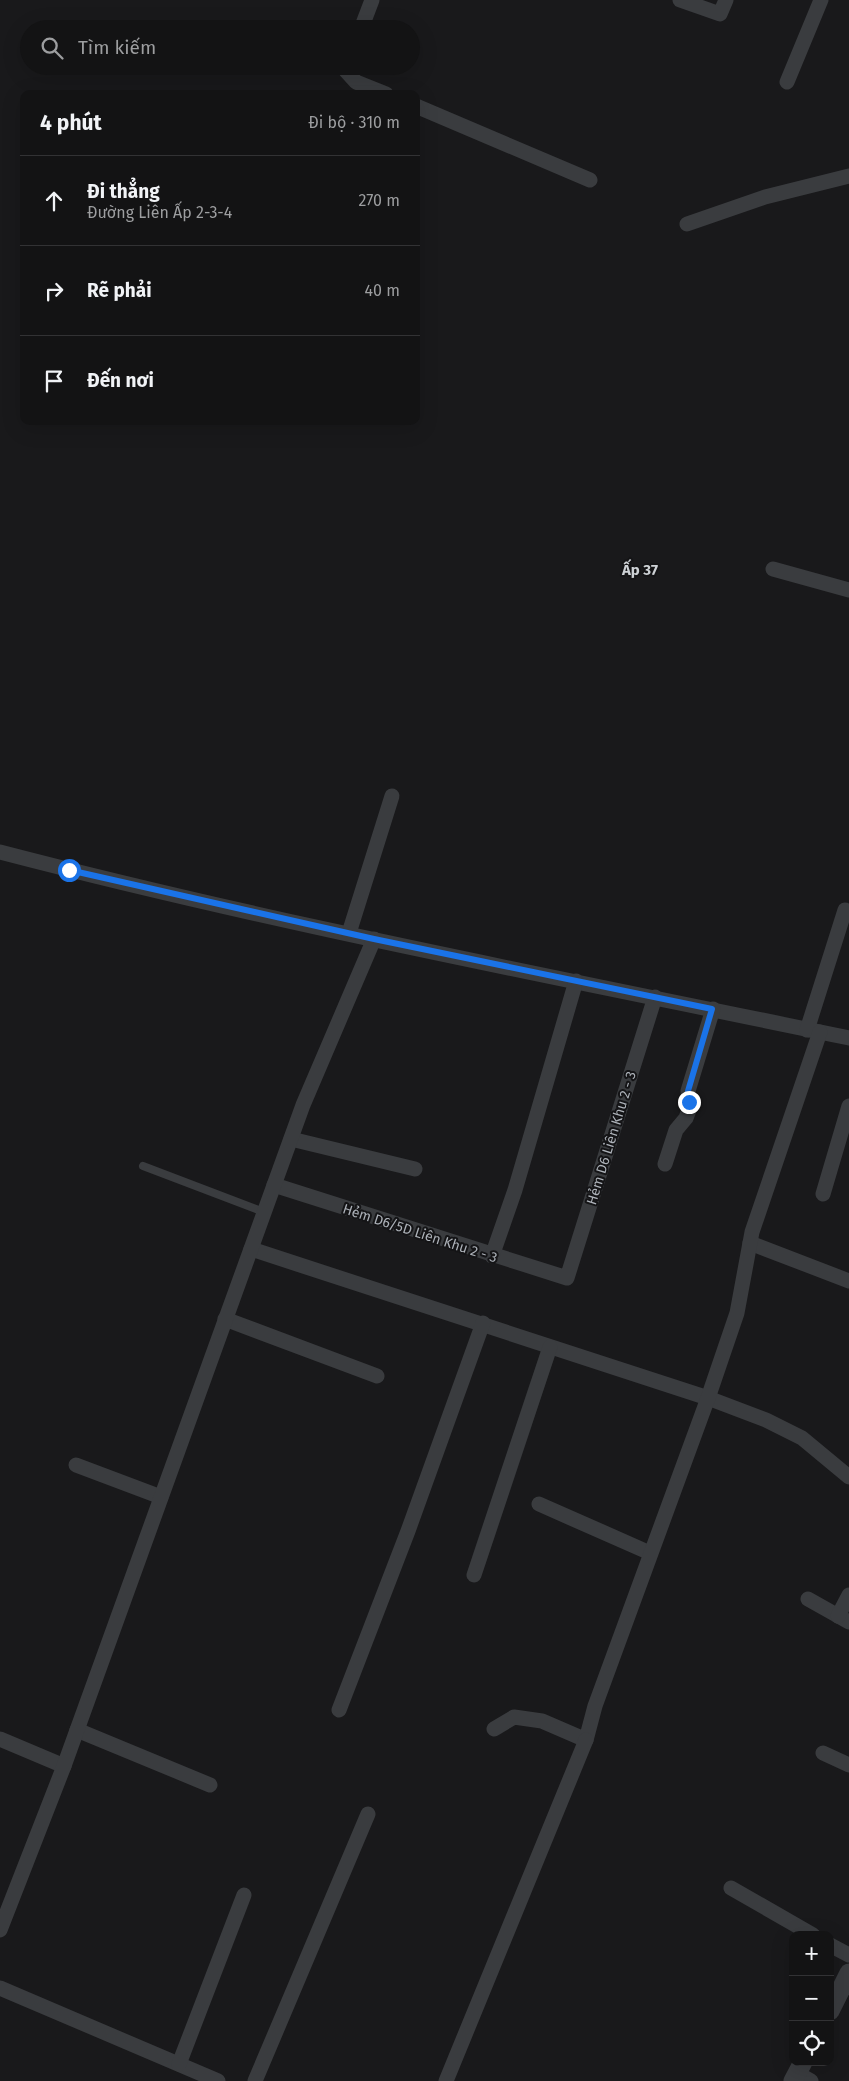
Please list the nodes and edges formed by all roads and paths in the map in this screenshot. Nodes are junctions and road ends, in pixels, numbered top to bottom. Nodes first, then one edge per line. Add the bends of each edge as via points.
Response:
1 (372, 0) edge
2 (680, 0) edge
3 (726, 0) edge
4 (821, 0) edge
5 (365, 20) edge
6 (350, 75) edge
7 (787, 82) dead end
8 (376, 90) edge
9 (420, 108) edge
10 (849, 176) edge
11 (590, 180) dead end
12 (687, 224) dead end
13 (773, 569) dead end
14 (849, 590) edge
15 (392, 796) dead end
16 (0, 852) edge
17 (845, 910) dead end
18 (349, 933) junction
19 (374, 939) junction
20 (576, 981) junction
21 (655, 997) junction
22 (712, 1009) junction
23 (814, 1031) junction
24 (849, 1038) edge
25 (849, 1106) edge
26 (290, 1139) junction
27 (665, 1164) dead end
28 (144, 1166) dead end
29 (415, 1169) dead end
30 (274, 1186) junction
31 (823, 1194) dead end
32 (264, 1212) junction
33 (750, 1243) junction
34 (251, 1249) junction
35 (492, 1256) junction
36 (567, 1278) joint
37 (849, 1280) edge
38 (225, 1319) junction
39 (483, 1323) junction
40 (550, 1347) junction
41 (377, 1376) dead end
42 (708, 1398) junction
43 (76, 1465) dead end
44 (849, 1477) edge
45 (161, 1497) junction
46 (539, 1504) dead end
47 (650, 1553) junction
48 (474, 1575) dead end
49 (849, 1594) edge
50 (808, 1599) dead end
51 (843, 1619) edge
52 (339, 1710) dead end
53 (494, 1729) dead end
54 (77, 1730) junction
55 (0, 1739) edge
56 (586, 1740) junction
57 (823, 1752) dead end
58 (849, 1765) edge
59 (64, 1766) junction
60 (210, 1786) dead end
61 (368, 1814) dead end
62 (730, 1888) dead end
63 (244, 1895) dead end
64 (0, 1930) edge
65 (806, 1931) edge
66 (834, 1947) edge
67 (849, 1955) edge
68 (849, 1973) edge
69 (0, 1988) edge
70 (834, 2003) edge
71 (179, 2064) junction
72 (218, 2081) edge
73 (255, 2081) edge
74 (446, 2081) edge

1 - 5 street
2 - 3 street via 720,14
4 - 7 street
6 - 8 street via 356,82
9 - 11 street
10 - 12 street via 765,197
13 - 14 street
15 - 18 street
16 - 18 street
17 - 23 street
18 - 19 street
19 - 20 street
19 - 26 street
20 - 21 street
20 - 35 street via 515,1190
21 - 22 street
21 - 36 street, Hẻm D6 Liên Khu 2 - 3
22 - 23 street
22 - 27 street via 688,1091 689,1110 676,1130
23 - 24 street
23 - 33 street
25 - 31 street
26 - 29 street
26 - 30 street
28 - 32 lane
30 - 32 street
30 - 35 street, Hẻm D6/5D Liên Khu 2 - 3
32 - 34 street
33 - 37 street
33 - 42 street via 737,1313
34 - 38 street
34 - 39 street
35 - 36 street, Hẻm D6/5D Liên Khu 2 - 3
38 - 41 street
38 - 45 street
39 - 40 street
39 - 52 street
40 - 42 street
40 - 48 street
42 - 44 street via 802,1438
42 - 47 street
43 - 45 street
45 - 54 street
46 - 47 street
47 - 56 street
49 - 51 street
50 - 51 street
53 - 56 street via 514,1717 542,1721
54 - 59 street
54 - 60 street
55 - 59 street
56 - 74 street
57 - 58 street
59 - 64 street
61 - 73 street
62 - 65 street
63 - 71 street
66 - 67 street
68 - 70 street
69 - 71 street
71 - 72 street

